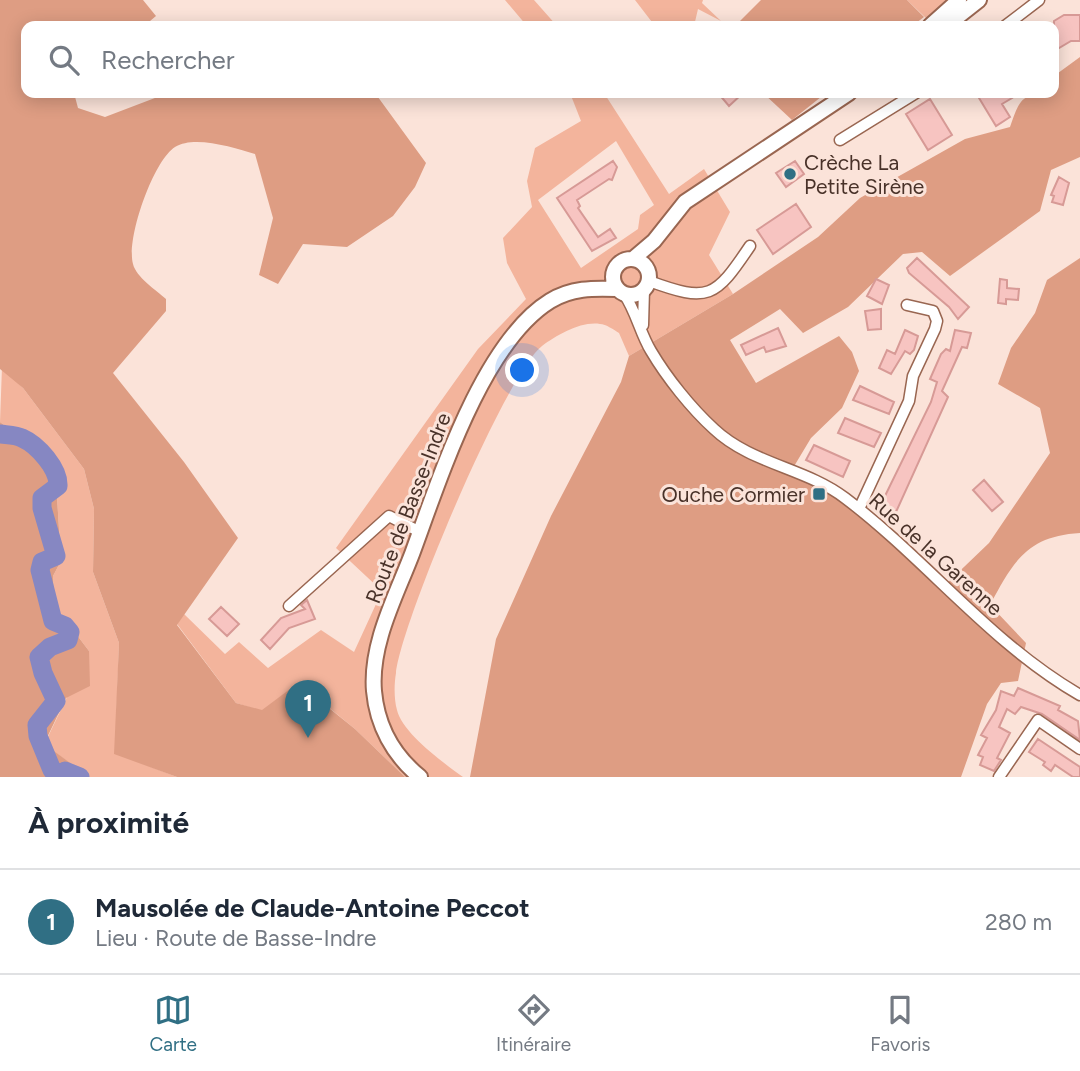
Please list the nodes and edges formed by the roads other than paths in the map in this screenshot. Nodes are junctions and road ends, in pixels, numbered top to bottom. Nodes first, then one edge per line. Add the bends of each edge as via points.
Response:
1 (959, 0) edge
2 (979, 0) edge
3 (1039, 0) edge
4 (936, 21) edge
5 (952, 21) edge
6 (1012, 21) edge
7 (841, 98) edge
8 (908, 98) edge
9 (840, 140) dead end
10 (654, 241) junction
11 (750, 247) dead end
12 (634, 258) junction
13 (614, 269) junction
14 (647, 280) junction
15 (582, 289) junction
16 (620, 291) junction
17 (907, 305) dead end
18 (645, 336) junction
19 (859, 509) junction
20 (420, 532) junction
21 (289, 606) dead end
22 (1080, 695) edge
23 (1080, 749) edge
24 (420, 777) edge
25 (999, 777) edge

1 - 4 main road
2 - 5 main road
3 - 6 street
7 - 10 main road via 685,202
8 - 9 street
10 - 12 main road
10 - 14 main road
11 - 14 street via 727,281 709,292 686,294
12 - 13 main road via 620,260
12 - 14 main road via 640,261
13 - 15 main road, Route de Basse-Indre
13 - 16 main road via 613,282
14 - 16 main road via 635,295
14 - 18 street, Rue de la Garenne via 642,317
15 - 16 main road, Route de Basse-Indre
15 - 20 main road, Route de Basse-Indre via 549,301 530,318 484,381 458,432
16 - 18 street, Rue de la Garenne
17 - 19 street via 933,311 935,330 913,376 909,401
18 - 19 street, Rue de la Garenne via 659,362 714,430 749,453 843,496
19 - 22 street, Rue de la Garenne via 884,527 988,628
20 - 21 street via 389,516
20 - 24 main road, Route de Basse-Indre via 385,625 374,690 387,737
23 - 25 street via 1038,720

